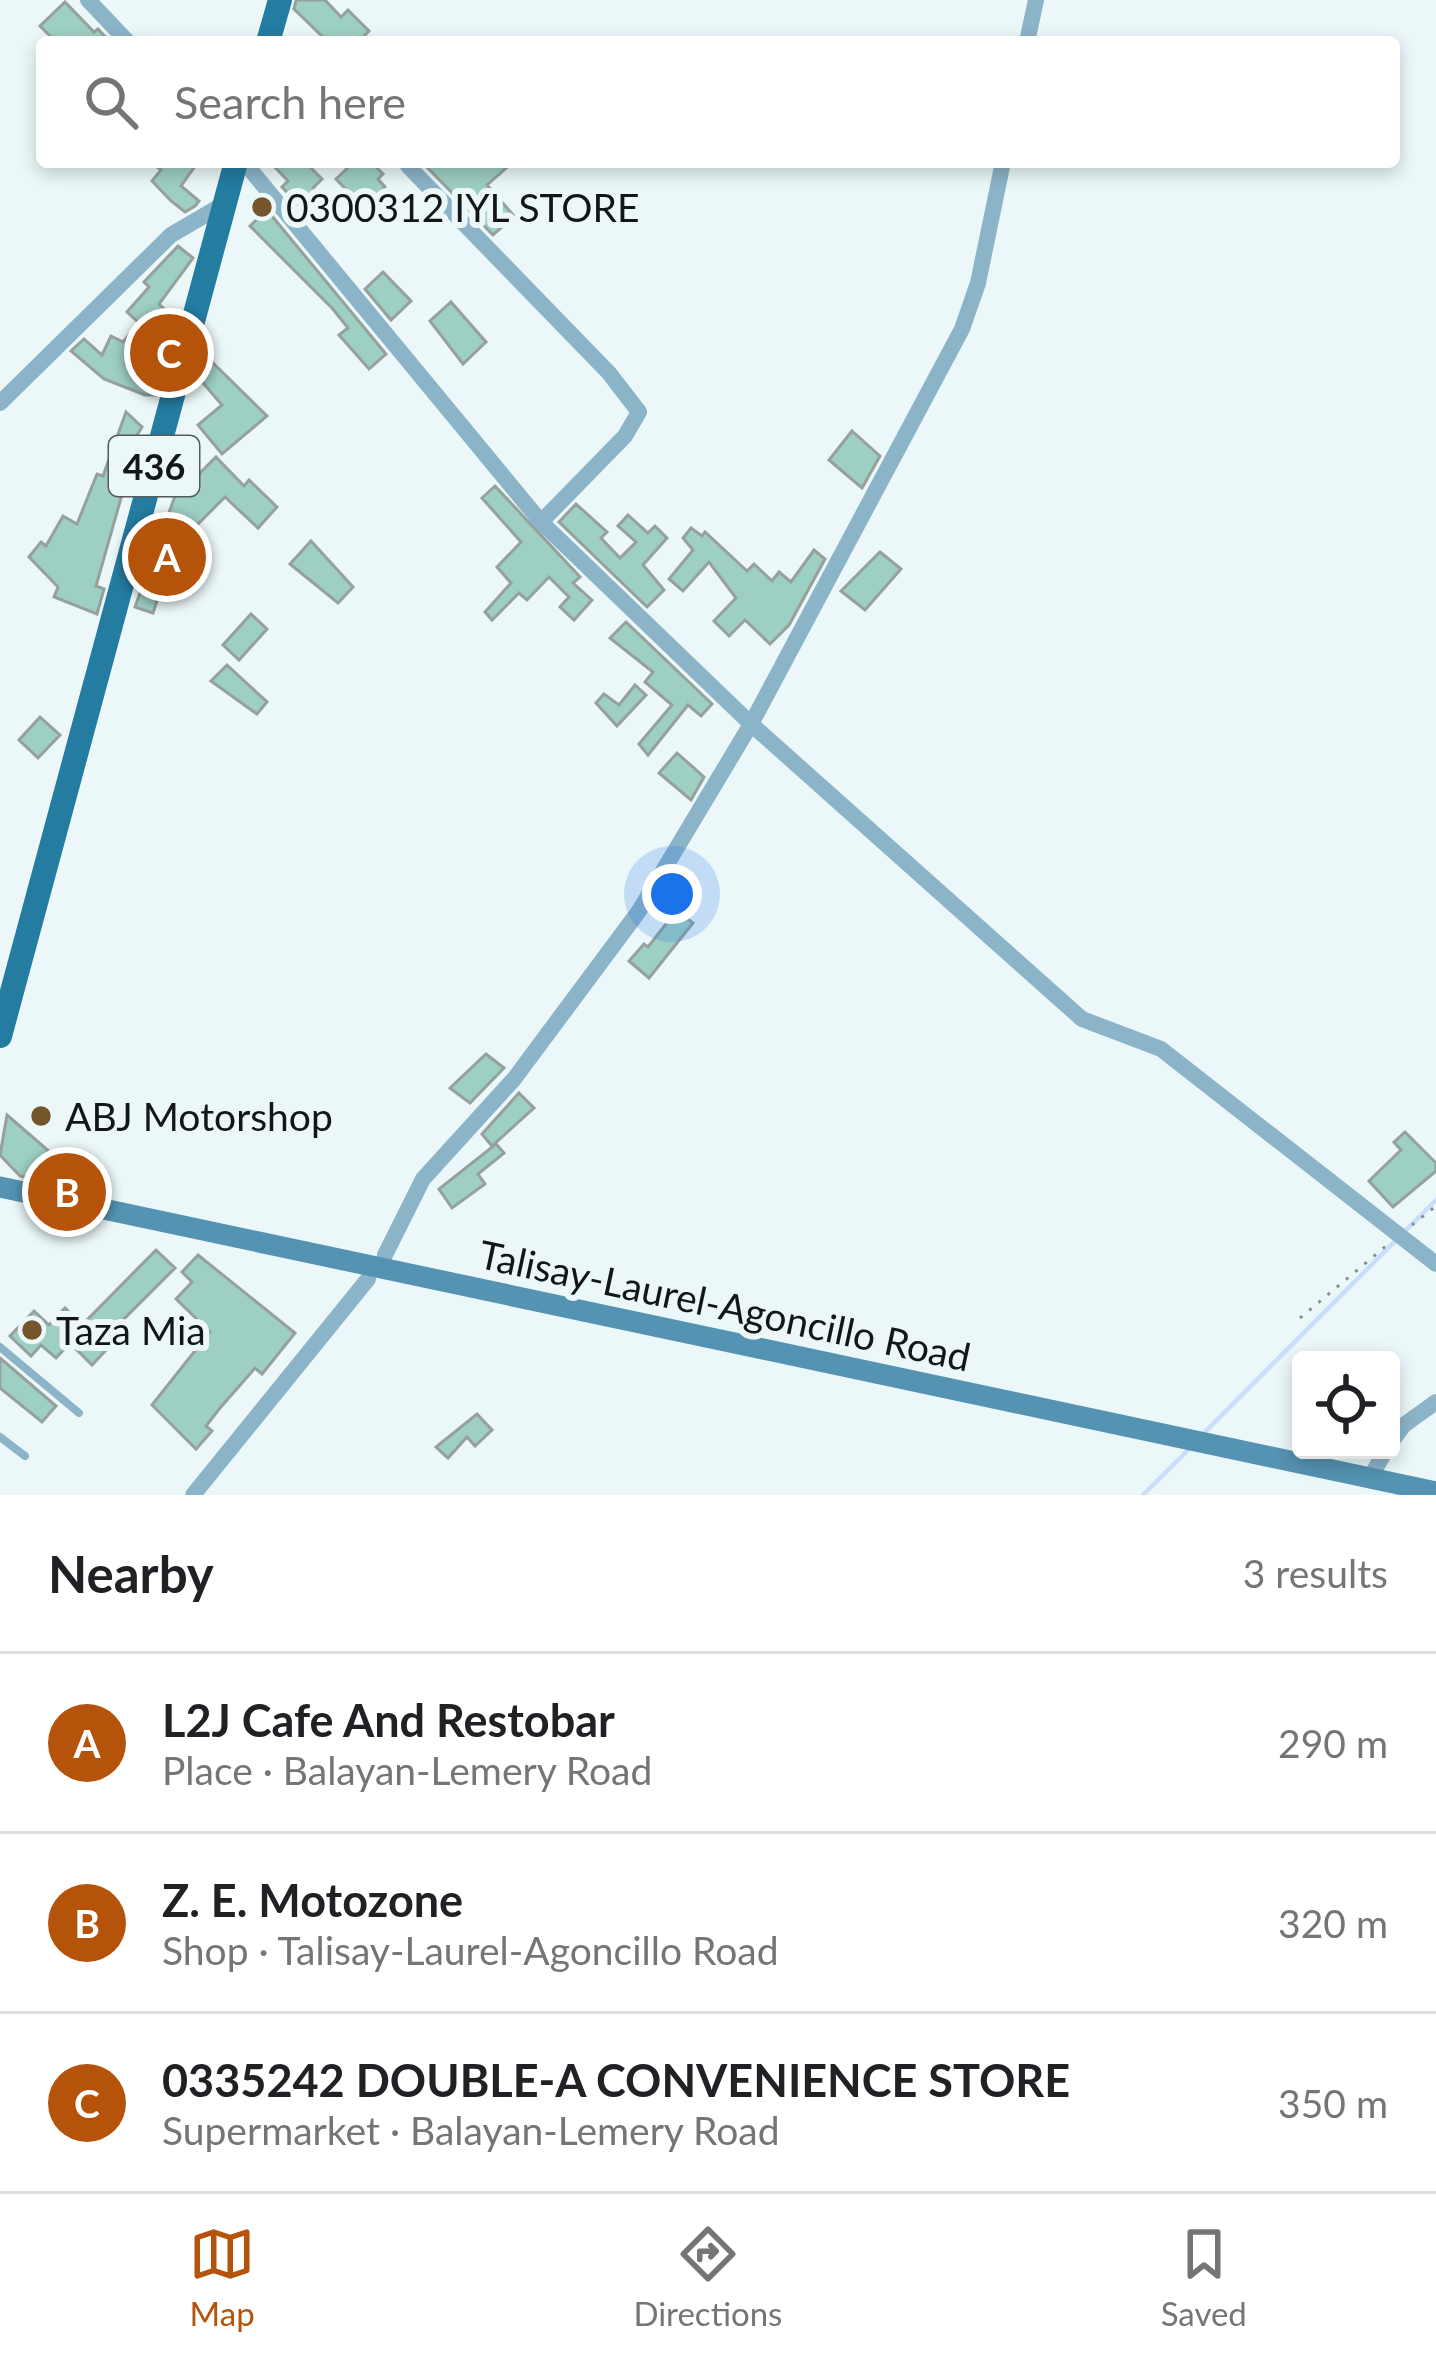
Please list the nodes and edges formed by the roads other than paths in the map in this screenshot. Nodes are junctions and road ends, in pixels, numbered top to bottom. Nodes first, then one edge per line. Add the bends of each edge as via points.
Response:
1 (88, 0) edge
2 (280, 0) edge
3 (1036, 0) edge
4 (122, 36) edge
5 (270, 36) edge
6 (1029, 36) edge
7 (238, 168) edge
8 (245, 168) edge
9 (410, 168) edge
10 (1002, 168) edge
11 (224, 204) junction
12 (0, 403) edge
13 (541, 522) junction
14 (751, 724) junction
15 (0, 1036) edge
16 (0, 1187) edge
17 (385, 1255) dead end
18 (1436, 1264) edge
19 (368, 1279) dead end
20 (0, 1347) edge
21 (1436, 1402) edge
22 (79, 1413) dead end
23 (1400, 1429) edge
24 (0, 1437) edge
25 (25, 1456) dead end
26 (1381, 1459) edge
27 (1370, 1478) junction
28 (1436, 1492) edge
29 (193, 1495) edge

1 - 4 street
2 - 5 main road
3 - 6 street
7 - 11 main road, 436
8 - 13 street
9 - 13 street via 639,412
10 - 14 street via 962,329
11 - 12 street via 171,235
11 - 15 main road, 436
13 - 14 street
14 - 17 street via 639,911 514,1079 422,1178
14 - 18 street via 1082,1019 1161,1049
16 - 27 main road, Talisay-Laurel-Agoncillo Road
19 - 29 street
20 - 22 lane
21 - 23 street
24 - 25 lane
26 - 27 street
27 - 28 main road, Talisay-Laurel-Agoncillo Road

